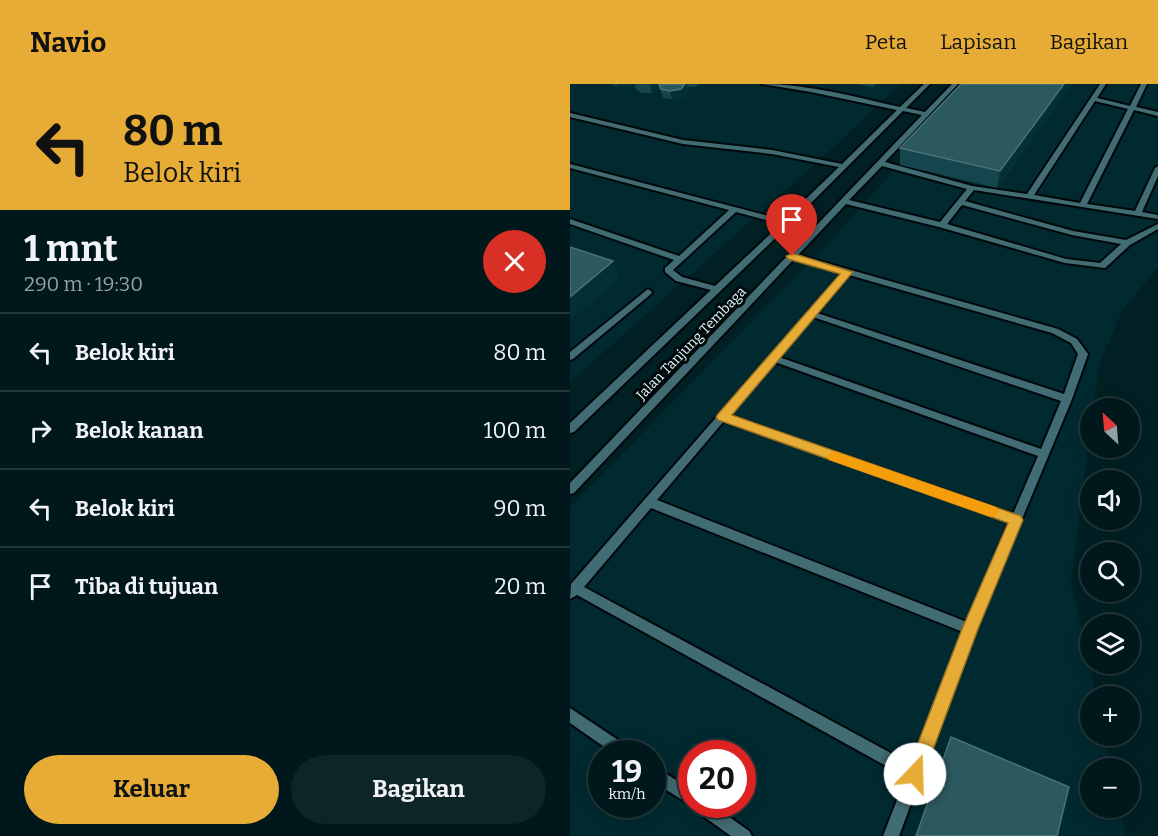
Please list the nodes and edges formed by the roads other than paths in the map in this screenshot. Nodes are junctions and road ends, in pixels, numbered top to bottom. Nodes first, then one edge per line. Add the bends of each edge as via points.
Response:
1 (765, 84) edge
2 (927, 84) edge
3 (955, 84) edge
4 (1103, 84) edge
5 (1144, 84) edge
6 (1093, 99) junction
7 (1132, 108) junction
8 (902, 109) junction
9 (926, 114) junction
10 (1158, 114) edge
11 (570, 115) edge
12 (880, 163) junction
13 (570, 166) edge
14 (844, 166) junction
15 (1158, 168) edge
16 (972, 188) junction
17 (1030, 196) junction
18 (844, 201) junction
19 (960, 202) junction
20 (1083, 205) junction
21 (735, 209) junction
22 (1138, 214) junction
23 (1158, 217) edge
24 (570, 221) edge
25 (786, 223) junction
26 (942, 225) junction
27 (1158, 226) edge
28 (1127, 243) junction
29 (792, 256) junction
30 (680, 259) junction
31 (847, 272) junction
32 (717, 289) junction
33 (648, 292) dead end
34 (812, 314) junction
35 (570, 357) edge
36 (773, 358) junction
37 (1067, 399) junction
38 (723, 417) junction
39 (570, 429) edge
40 (1044, 454) junction
41 (570, 490) edge
42 (649, 502) junction
43 (1016, 520) junction
44 (573, 591) edge
45 (970, 629) junction
46 (570, 715) edge
47 (606, 740) edge
48 (915, 774) junction
49 (718, 818) edge
50 (744, 836) edge
51 (891, 836) edge

1 - 8 lane
2 - 8 lane, Jalan Tanjung Tembaga
3 - 9 lane, Jalan Tanjung Tembaga
4 - 6 lane
5 - 7 lane
6 - 7 lane
6 - 17 lane
7 - 10 lane
7 - 20 lane
8 - 9 lane
8 - 14 lane, Jalan Tanjung Tembaga
9 - 12 lane, Jalan Tanjung Tembaga
11 - 14 lane via 683,142 772,152
12 - 16 lane
12 - 18 lane, Jalan Tanjung Tembaga
13 - 21 lane
14 - 25 lane, Jalan Tanjung Tembaga
15 - 22 lane
16 - 17 lane
16 - 19 lane
17 - 20 lane
18 - 26 lane
18 - 29 lane, Jalan Tanjung Tembaga
19 - 26 lane
19 - 28 lane via 1072,233
20 - 22 lane
21 - 25 lane
21 - 30 lane
22 - 23 lane
24 - 30 lane
25 - 32 lane, Jalan Tanjung Tembaga
26 - 28 lane via 1092,266 1102,266
27 - 28 lane
29 - 31 lane
29 - 41 lane, Jalan Tanjung Tembaga
30 - 32 lane via 668,270 673,275
31 - 34 lane
31 - 37 lane via 1055,331 1074,341 1083,354
32 - 39 lane, Jalan Tanjung Tembaga
33 - 35 lane
34 - 36 lane
34 - 37 lane
36 - 38 lane
36 - 40 lane
37 - 40 lane
38 - 42 lane
38 - 43 lane
40 - 43 lane
42 - 44 lane
42 - 45 lane
43 - 45 lane
44 - 48 lane
45 - 48 lane
46 - 47 lane
48 - 51 lane
49 - 50 lane

